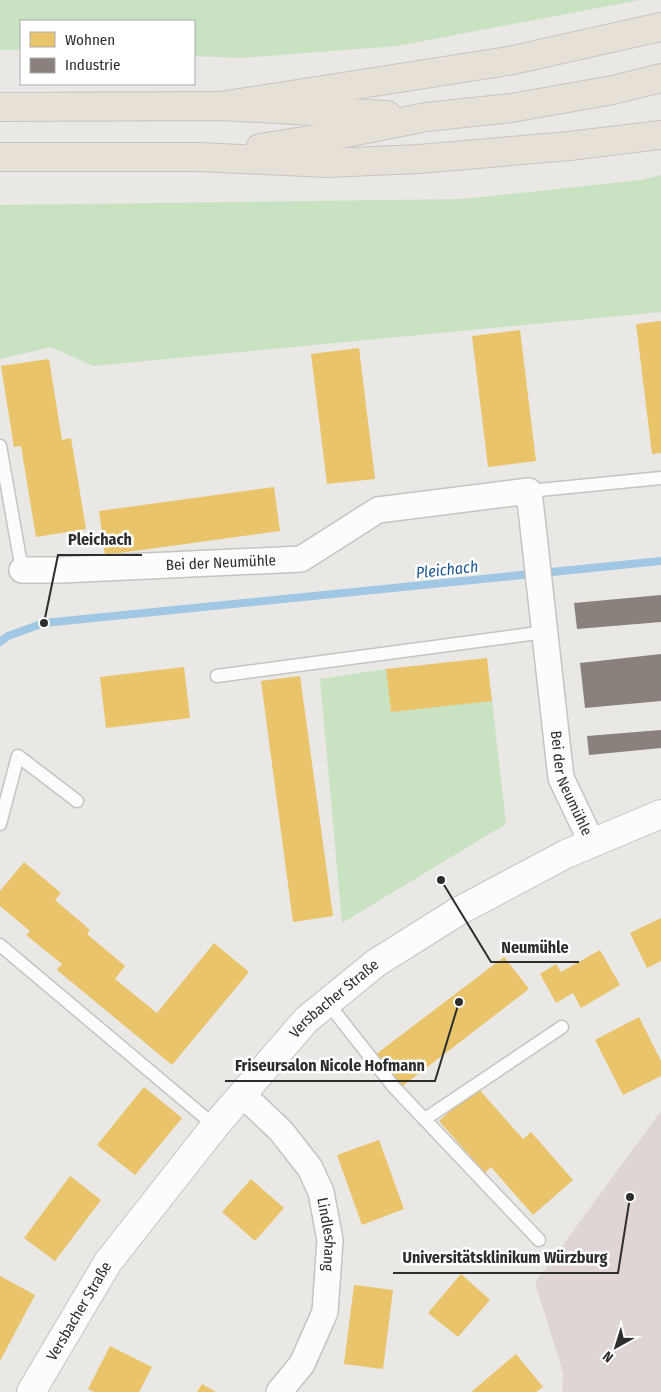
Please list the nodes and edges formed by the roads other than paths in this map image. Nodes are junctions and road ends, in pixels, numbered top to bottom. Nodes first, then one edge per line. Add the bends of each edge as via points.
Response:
1 (661, 27) edge
2 (661, 78) edge
3 (221, 106) junction
4 (0, 107) edge
5 (426, 117) junction
6 (661, 135) edge
7 (0, 157) edge
8 (199, 157) junction
9 (0, 446) edge
10 (661, 478) edge
11 (529, 491) junction
12 (22, 570) joint
13 (545, 632) junction
14 (217, 676) dead end
15 (77, 802) dead end
16 (661, 814) edge
17 (0, 824) edge
18 (592, 842) junction
19 (0, 945) edge
20 (327, 1002) junction
21 (562, 1027) dead end
22 (242, 1094) junction
23 (425, 1119) junction
24 (215, 1126) junction
25 (539, 1240) dead end
26 (31, 1392) edge
27 (280, 1392) edge

1 - 3 highway via 508,61
2 - 5 highway via 511,108
3 - 4 highway
3 - 5 highway
5 - 8 highway via 316,139
6 - 8 highway via 419,159 327,163
7 - 8 highway
9 - 12 lane, Bei der Neumühle
10 - 11 lane, Bei der Neumühle
11 - 12 street, Bei der Neumühle via 378,510 301,559
11 - 13 street, Bei der Neumühle
13 - 14 lane
13 - 18 street, Bei der Neumühle via 561,778
15 - 17 lane via 18,756
16 - 18 main road, Versbacher Straße
18 - 20 main road, Versbacher Straße via 457,912 376,962
19 - 24 lane
20 - 22 main road, Versbacher Straße via 306,1020
20 - 23 lane via 393,1086
21 - 23 lane
22 - 24 main road, Versbacher Straße
22 - 27 street, Lindleshang via 281,1131 310,1168 322,1192 330,1240 325,1312 302,1364
23 - 25 lane
24 - 26 main road, Versbacher Straße via 108,1262

